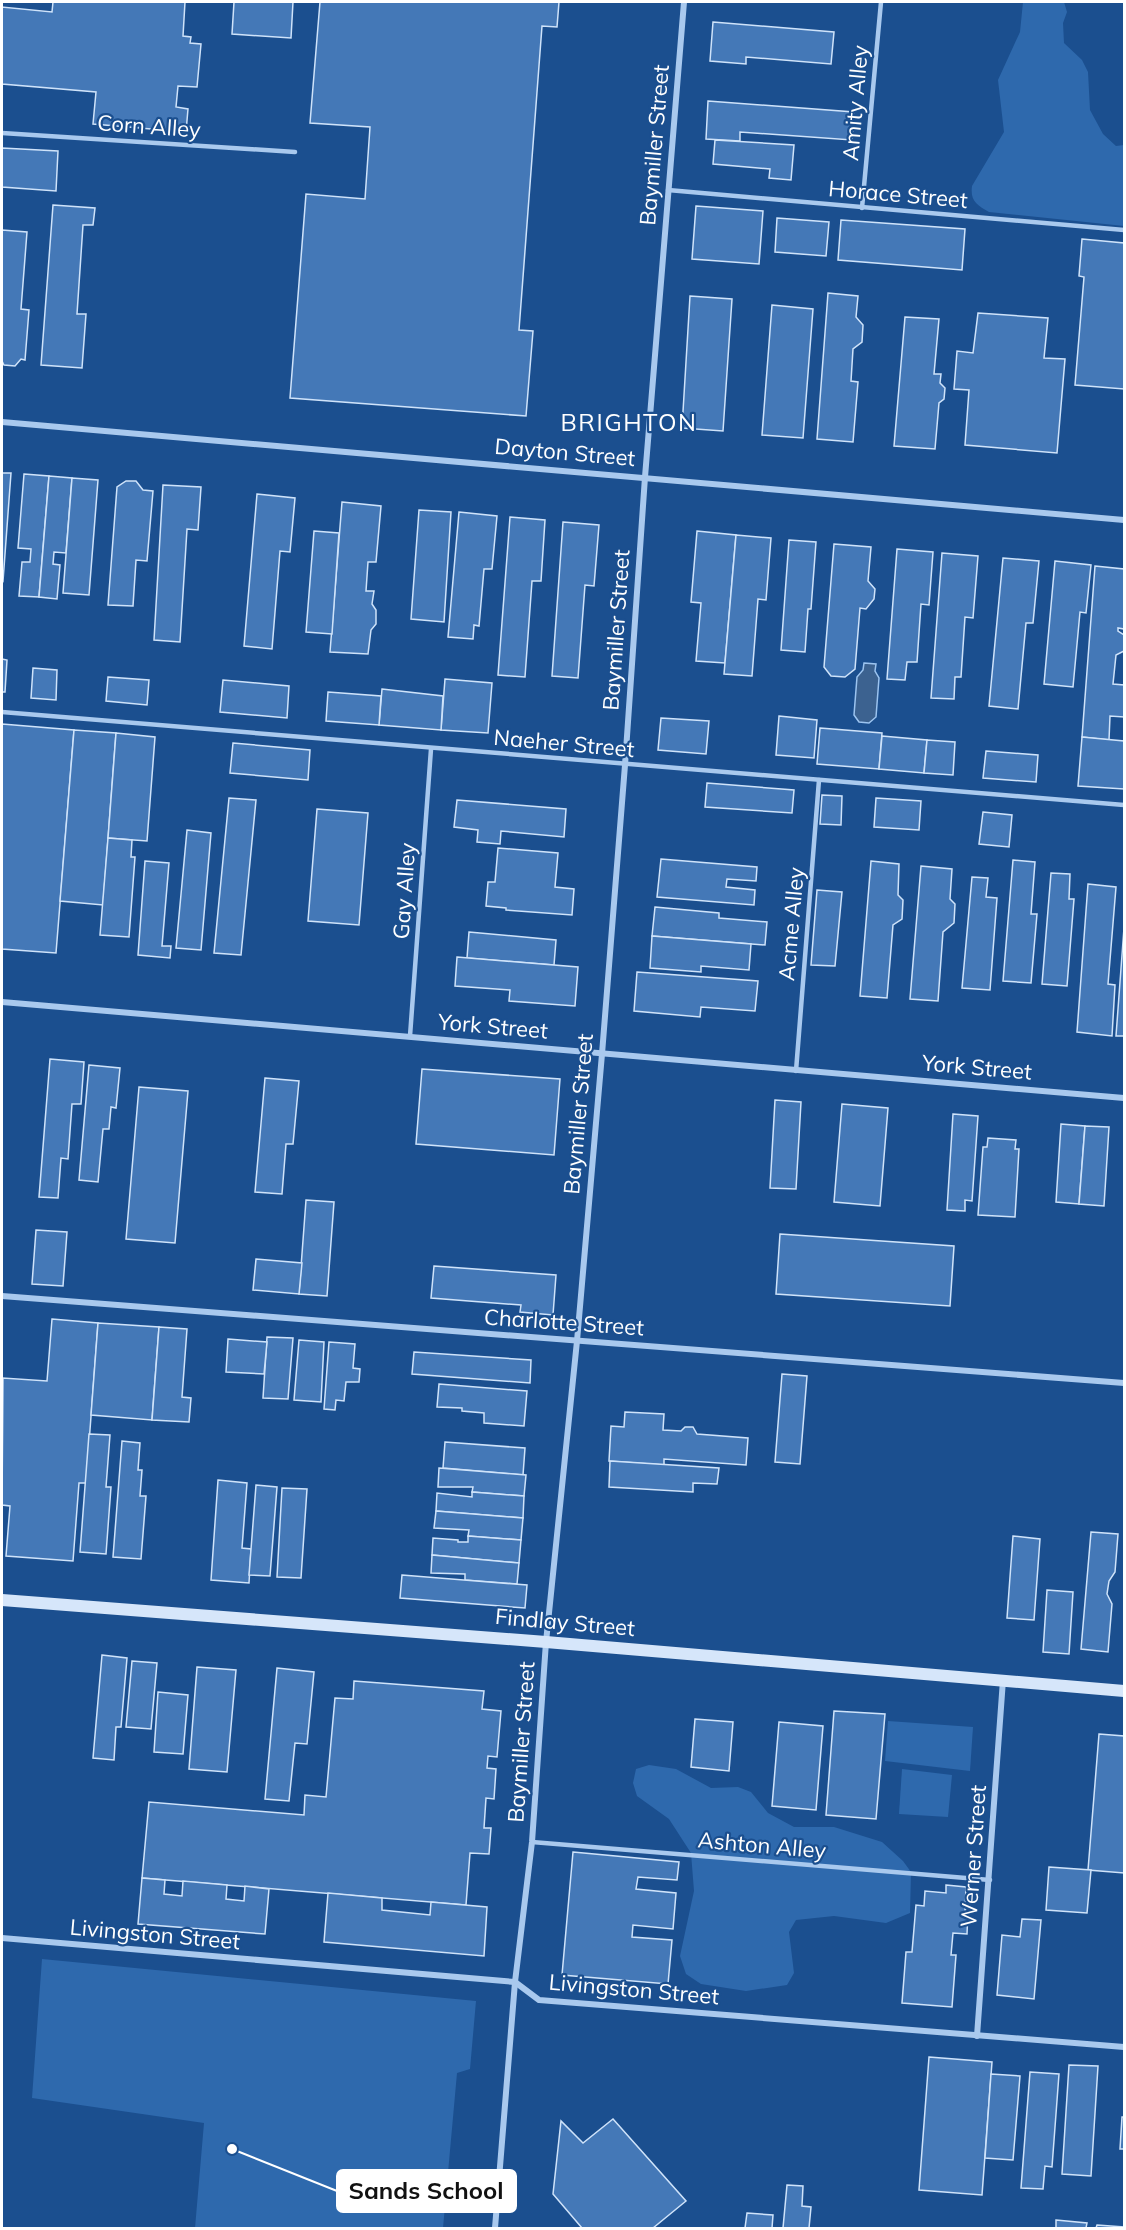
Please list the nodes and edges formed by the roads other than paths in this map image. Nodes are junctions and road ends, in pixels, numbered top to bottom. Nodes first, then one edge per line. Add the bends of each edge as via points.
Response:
1 (684, 2) edge
2 (881, 2) edge
3 (2, 133) edge
4 (295, 152) dead end
5 (668, 190) junction
6 (862, 208) junction
7 (1125, 230) edge
8 (2, 422) edge
9 (645, 477) junction
10 (1125, 520) edge
11 (2, 712) edge
12 (431, 748) junction
13 (625, 765) junction
14 (819, 780) junction
15 (1125, 805) edge
16 (2, 1002) edge
17 (410, 1036) junction
18 (602, 1054) junction
19 (796, 1071) junction
20 (1125, 1098) edge
21 (2, 1296) edge
22 (577, 1341) junction
23 (1125, 1383) edge
24 (2, 1600) edge
25 (546, 1642) junction
26 (1003, 1679) junction
27 (1125, 1691) edge
28 (532, 1842) junction
29 (990, 1880) junction
30 (2, 1938) edge
31 (515, 1982) junction
32 (977, 2036) junction
33 (1125, 2048) edge
34 (495, 2229) edge

1 - 5 street, Baymiller Street
2 - 6 lane, Amity Alley
3 - 4 lane, Corn Alley
5 - 6 lane, Horace Street
5 - 9 street, Baymiller Street
6 - 7 lane, Horace Street
8 - 9 street, Dayton Street
9 - 10 street, Dayton Street
9 - 13 street, Baymiller Street
11 - 12 lane, Naeher Street
12 - 13 lane, Naeher Street
12 - 17 lane, Gay Alley
13 - 14 lane, Naeher Street
13 - 18 street, Baymiller Street
14 - 15 lane, Naeher Street
14 - 19 lane, Acme Alley
16 - 17 street, York Street
17 - 18 street, York Street
18 - 19 street, York Street
18 - 22 street, Baymiller Street
19 - 20 street, York Street
21 - 22 street, Charlotte Street
22 - 23 street, Charlotte Street
22 - 25 street, Baymiller Street
24 - 25 street, Findlay Street
25 - 26 street, Findlay Street
25 - 28 street, Baymiller Street
26 - 27 street, Findlay Street
26 - 29 street, Werner Street
28 - 29 lane, Ashton Alley
28 - 31 street, Baymiller Street
29 - 32 street, Werner Street
30 - 31 street, Livingston Street
31 - 32 street, Livingston Street via 539,2000
31 - 34 street, Baymiller Street
32 - 33 street, Livingston Street

